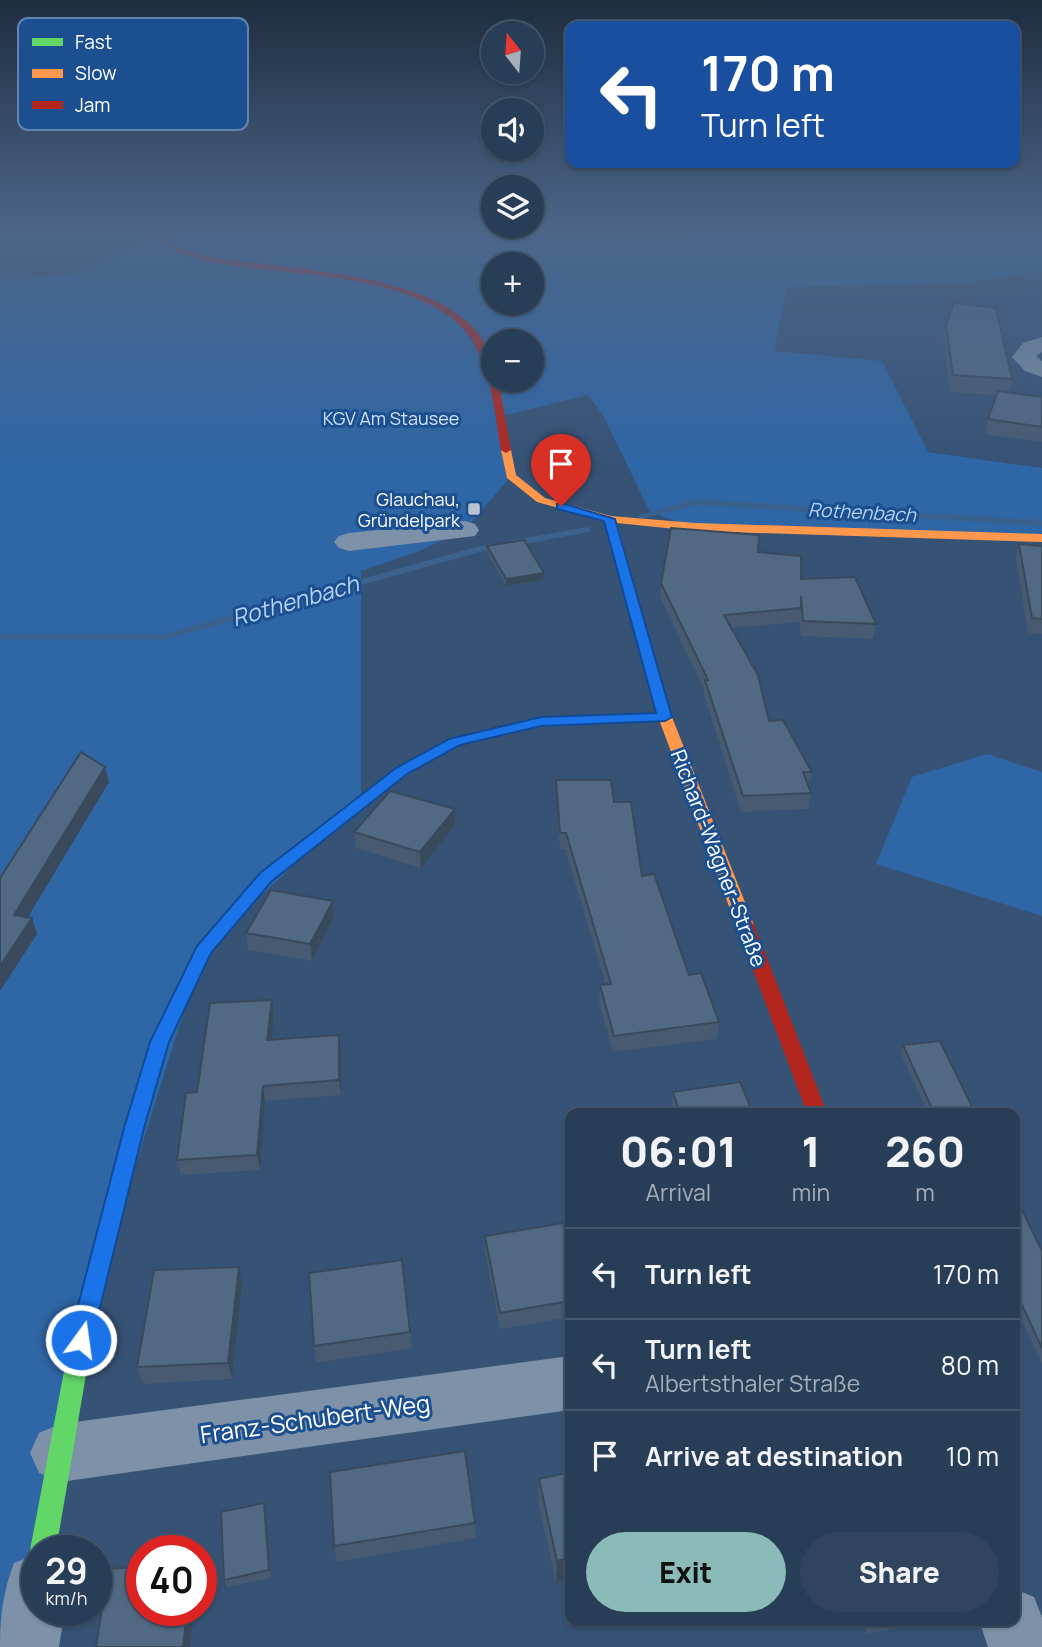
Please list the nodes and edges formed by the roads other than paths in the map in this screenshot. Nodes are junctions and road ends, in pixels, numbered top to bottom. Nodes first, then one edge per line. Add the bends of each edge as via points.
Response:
1 (443, 309) edge
2 (1042, 344) edge
3 (1042, 370) edge
4 (610, 519) junction
5 (465, 530) dead end
6 (1042, 538) edge
7 (349, 542) dead end
8 (665, 717) junction
9 (815, 1108) edge
10 (565, 1384) edge
11 (60, 1453) junction
12 (46, 1535) edge
13 (30, 1626) edge
14 (1013, 1626) edge
15 (26, 1647) edge
16 (1021, 1647) edge

1 - 4 street via 473,334 481,353 512,476 541,500
2 - 3 street via 1024,357
4 - 6 street via 695,527
4 - 8 street, Richard-Wagner-Straße
5 - 7 street
8 - 9 street, Richard-Wagner-Straße
8 - 11 street via 541,722 455,742 402,771 266,877 203,950 159,1042 134,1128 81,1340
10 - 11 street, Franz-Schubert-Weg
11 - 12 street
13 - 15 street
14 - 16 street

